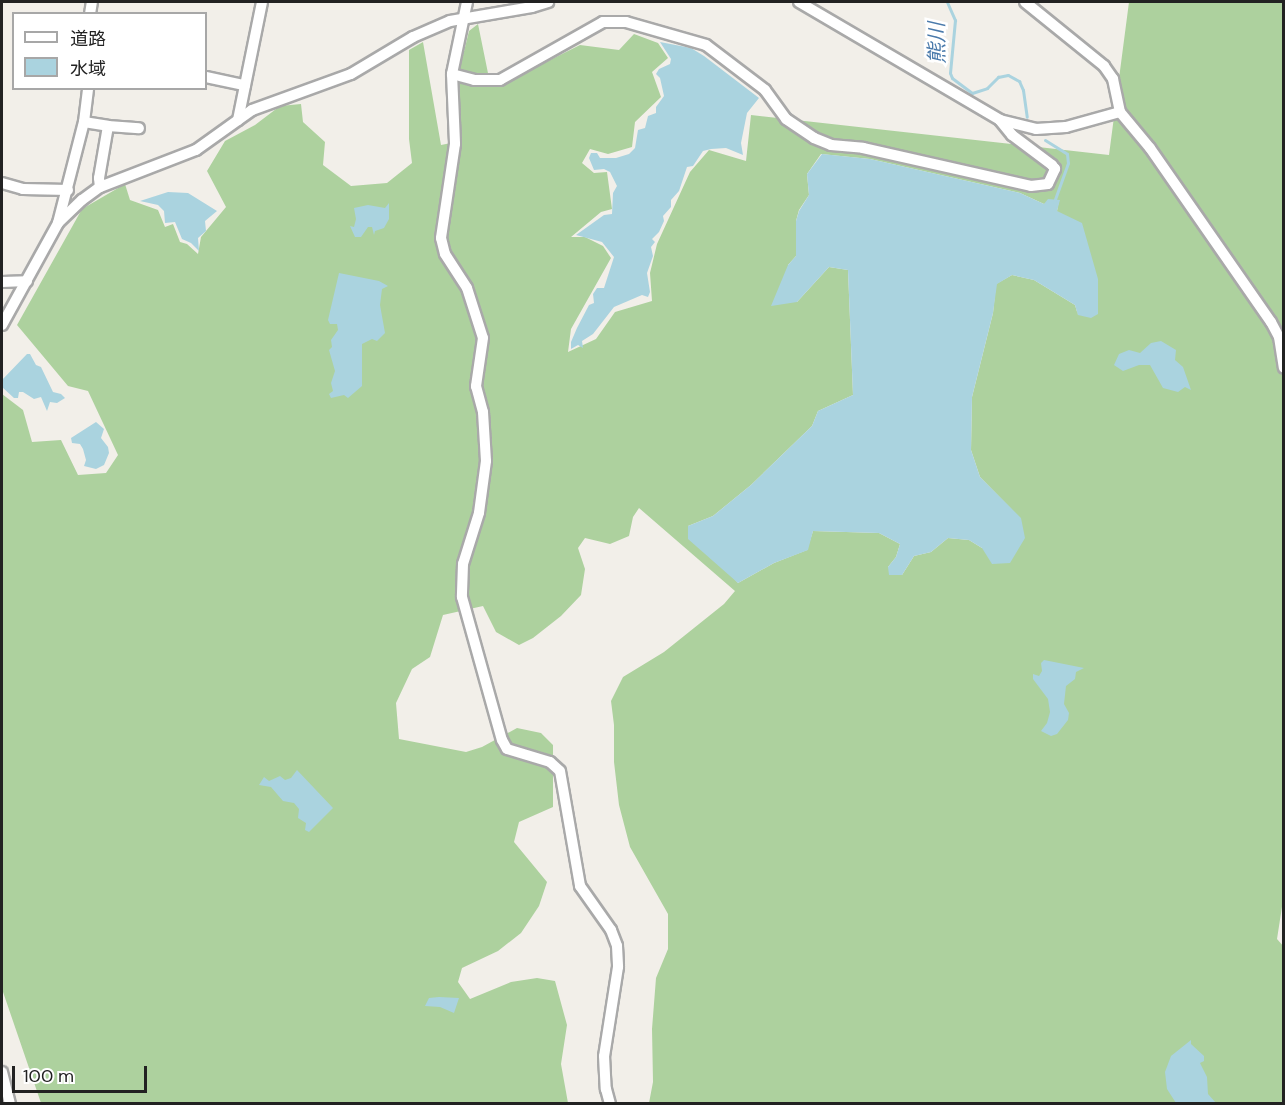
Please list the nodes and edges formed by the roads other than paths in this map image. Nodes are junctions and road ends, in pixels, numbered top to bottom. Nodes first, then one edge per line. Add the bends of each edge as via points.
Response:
1 (262, 2) edge
2 (467, 2) edge
3 (548, 2) edge
4 (799, 2) edge
5 (1026, 2) edge
6 (464, 18) junction
7 (452, 74) junction
8 (207, 77) edge
9 (245, 85) junction
10 (88, 90) edge
11 (1120, 112) junction
12 (237, 120) junction
13 (1000, 120) junction
14 (84, 122) junction
15 (108, 126) junction
16 (139, 128) dead end
17 (2, 183) edge
18 (100, 187) junction
19 (68, 190) junction
20 (58, 223) junction
21 (27, 281) junction
22 (2, 282) edge
23 (2, 325) edge
24 (1284, 368) edge
25 (2, 1072) edge
26 (10, 1104) edge
27 (610, 1104) edge

1 - 9 street
2 - 6 street
3 - 6 street
4 - 13 street
5 - 11 street via 1104,66 1113,79
6 - 7 street
6 - 12 street via 412,37 351,74 265,104
7 - 13 street via 474,80 500,80 603,22 626,22 706,45 767,93 786,119 831,145 863,148 1031,186 1048,184 1055,169 1012,135
7 - 27 street via 455,144 441,238 445,254 467,288 483,338 476,386 483,412 486,461 479,513 463,564 462,597 502,740 507,749 550,762 560,771 580,886 611,930 617,946 618,967 604,1056
8 - 9 street
9 - 12 street
10 - 14 street
11 - 13 street via 1065,127 1036,129
11 - 24 street via 1150,148 1271,322 1279,337
12 - 18 street via 196,150
14 - 15 street
14 - 19 street
15 - 16 street
15 - 18 street
17 - 19 street via 23,189
18 - 20 street
19 - 20 street
20 - 21 street
21 - 22 street
21 - 23 street
25 - 26 street

